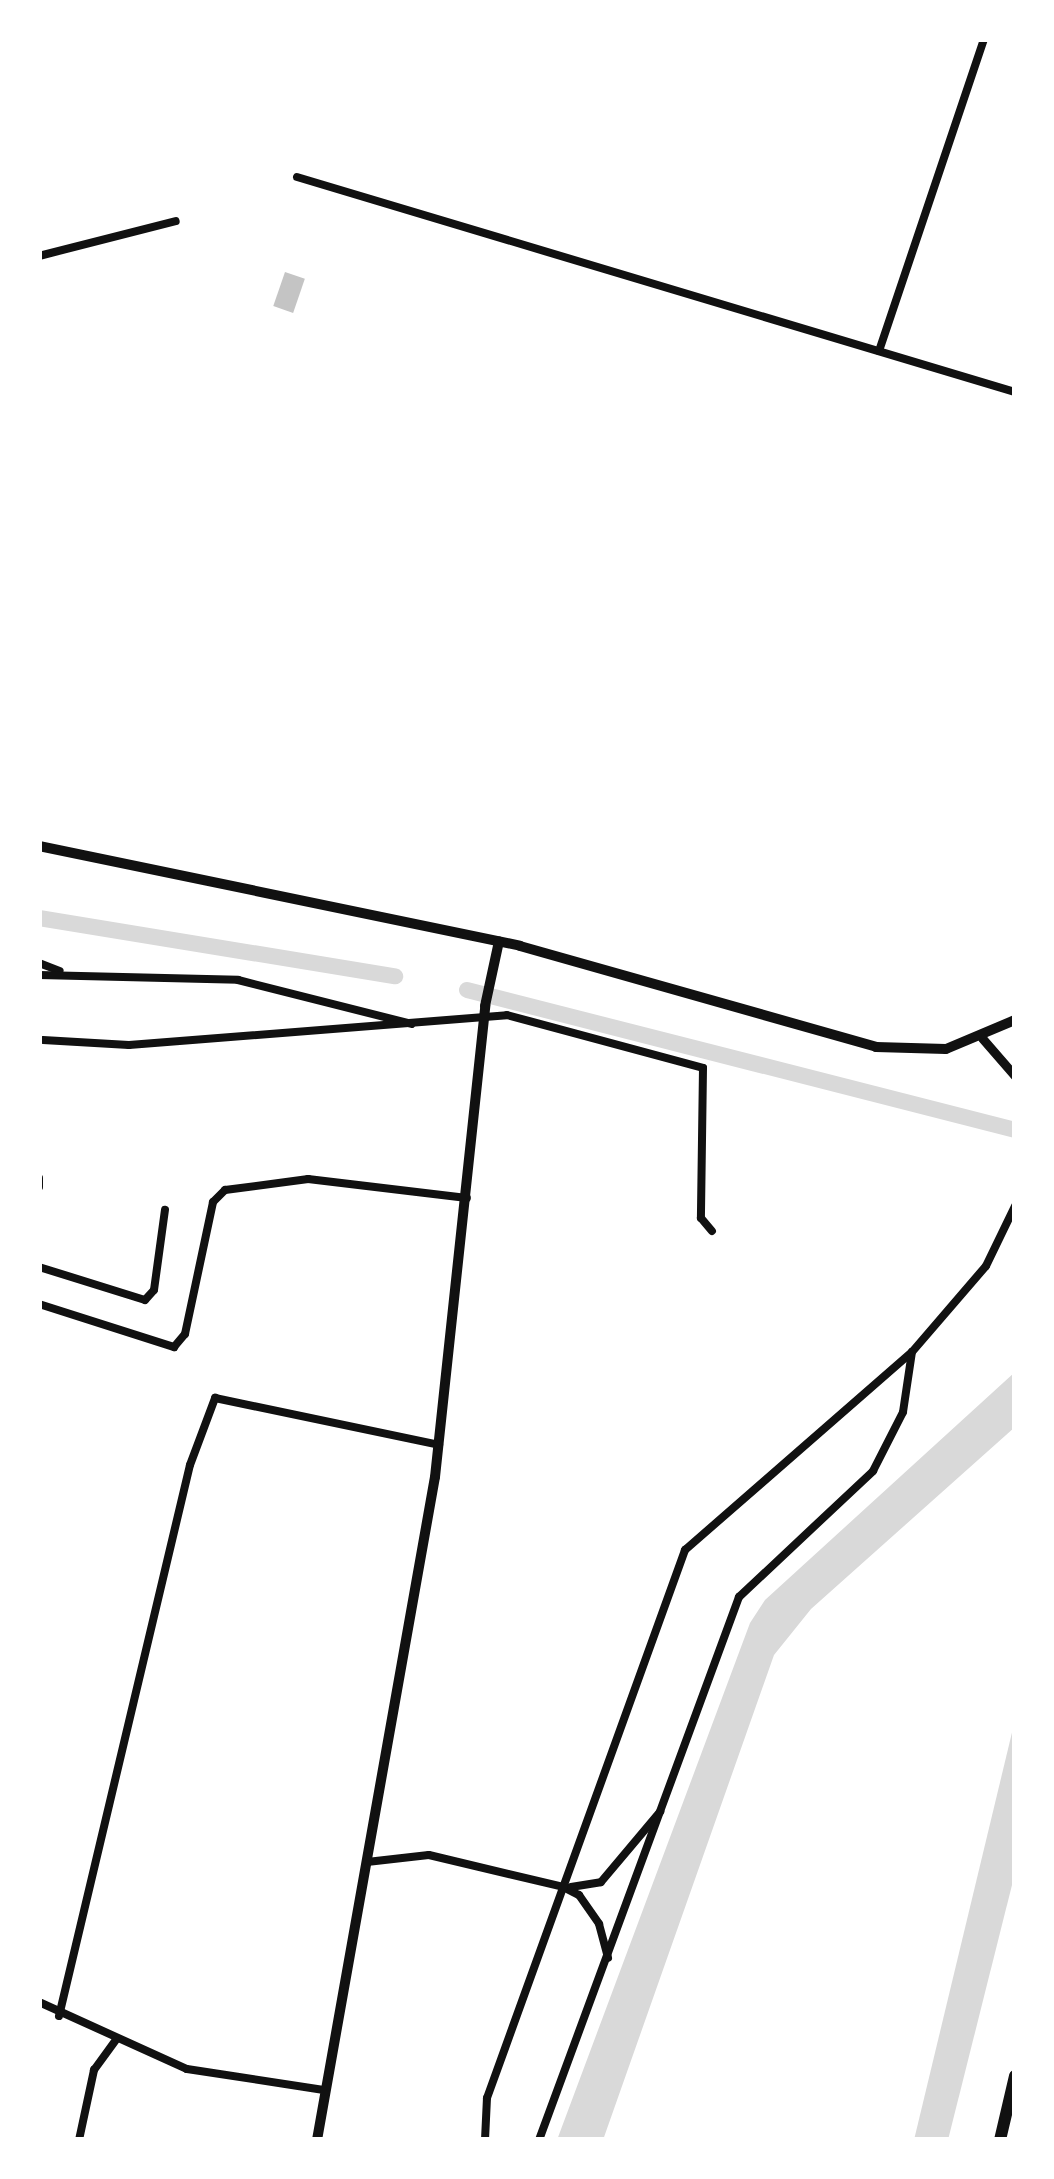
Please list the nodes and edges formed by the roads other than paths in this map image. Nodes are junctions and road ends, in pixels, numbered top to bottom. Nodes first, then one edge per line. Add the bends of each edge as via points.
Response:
1 (984, 39) edge
2 (297, 177) dead end
3 (176, 221) dead end
4 (39, 256) edge
5 (879, 351) junction
6 (1015, 392) edge
7 (39, 846) edge
8 (500, 941) junction
9 (39, 963) edge
10 (67, 974) junction
11 (39, 975) edge
12 (484, 1012) junction
13 (1015, 1020) edge
14 (418, 1026) junction
15 (982, 1038) junction
16 (43, 1040) dead end
17 (1015, 1076) edge
18 (468, 1198) junction
19 (1015, 1206) edge
20 (165, 1210) dead end
21 (712, 1231) dead end
22 (39, 1267) edge
23 (39, 1304) edge
24 (912, 1352) junction
25 (439, 1444) junction
26 (664, 1808) junction
27 (365, 1862) junction
28 (563, 1887) junction
29 (608, 1958) junction
30 (39, 2002) edge
31 (59, 2016) junction
32 (116, 2040) junction
33 (1015, 2076) edge
34 (325, 2090) junction
35 (80, 2140) edge
36 (317, 2140) edge
37 (485, 2140) edge
38 (539, 2140) edge
39 (1000, 2140) edge

1 - 5 street
2 - 5 street
3 - 4 street
5 - 6 street
7 - 8 main road
8 - 12 main road
8 - 15 main road via 876,1047 927,1051
9 - 10 street
10 - 11 street
10 - 14 street via 238,980
12 - 14 street
12 - 18 main road
12 - 21 street via 703,1068 701,1218
13 - 15 main road
14 - 16 street via 129,1045
15 - 17 street
18 - 23 street via 308,1179 225,1190 213,1202 185,1334 174,1347
18 - 25 main road
19 - 24 street via 986,1266
20 - 22 street via 146,1300
24 - 26 street via 903,1412 873,1471 739,1597
24 - 28 street via 685,1550
25 - 27 main road
25 - 31 street via 215,1398 190,1465 105,1849
26 - 28 street via 601,1882
26 - 29 street
27 - 28 street via 429,1855
27 - 34 main road
28 - 29 street via 599,1924
28 - 37 street via 487,2098
29 - 38 street
30 - 31 street
31 - 32 street
32 - 34 street via 187,2069
32 - 35 street via 94,2070
33 - 39 main road
34 - 36 main road

